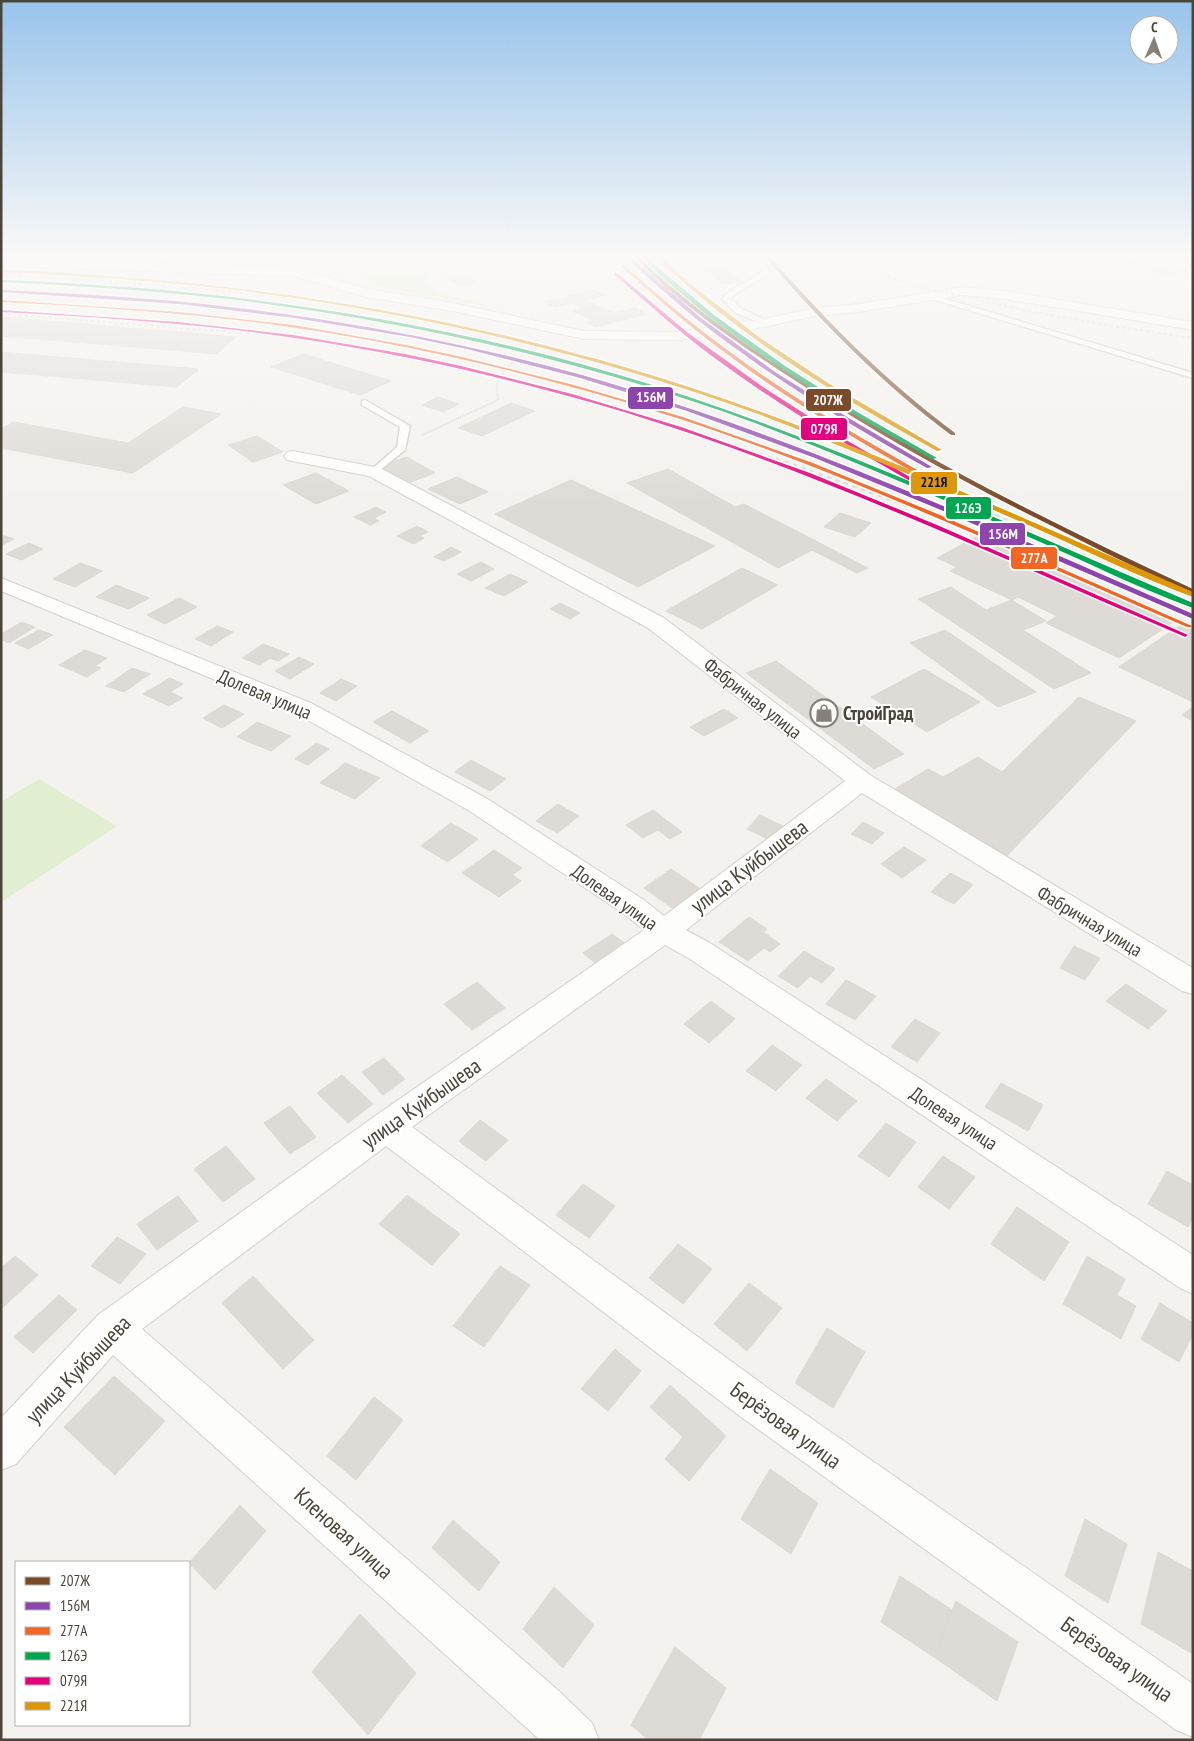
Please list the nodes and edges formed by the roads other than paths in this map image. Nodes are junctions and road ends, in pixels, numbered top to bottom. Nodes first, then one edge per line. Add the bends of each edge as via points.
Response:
1 (1076, 340) edge
2 (1193, 376) edge
3 (365, 403) dead end
4 (293, 456) dead end
5 (374, 472) junction
6 (1, 584) edge
7 (861, 781) junction
8 (664, 931) junction
9 (1193, 983) edge
10 (387, 1126) junction
11 (1193, 1276) edge
12 (112, 1328) junction
13 (1, 1449) edge
14 (1193, 1713) edge
15 (575, 1740) edge

1 - 2 lane
3 - 5 lane via 405,426 402,448
4 - 5 street, Фабричная улица
5 - 7 street, Фабричная улица via 656,623
6 - 8 street, Долевая улица via 303,708 477,804 634,907
7 - 8 street, улица Куйбышева
7 - 9 street, Фабричная улица
8 - 10 street, улица Куйбышева
8 - 11 street, Долевая улица via 700,951
10 - 12 street, улица Куйбышева
10 - 14 street, Берёзовая улица via 755,1403
12 - 13 street, улица Куйбышева
12 - 15 street, Кленовая улица

